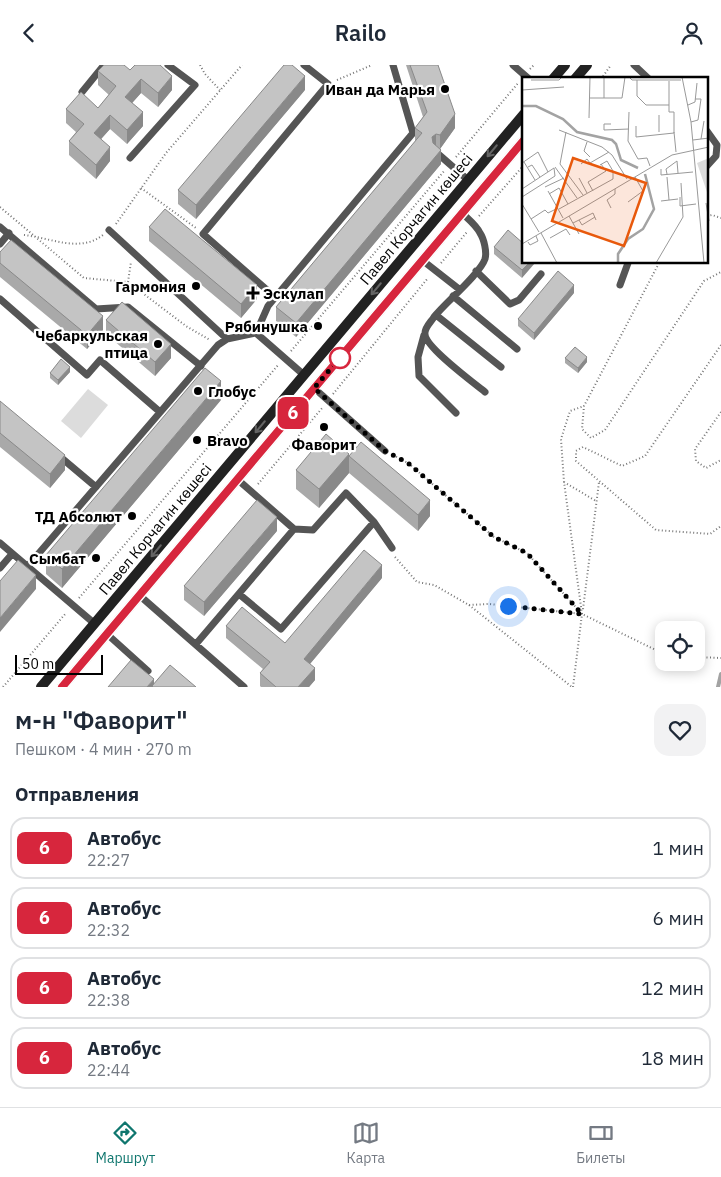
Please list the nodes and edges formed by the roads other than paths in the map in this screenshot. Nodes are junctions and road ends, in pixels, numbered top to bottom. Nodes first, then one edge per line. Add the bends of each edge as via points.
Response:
1 (104, 65) edge
2 (168, 65) edge
3 (304, 65) edge
4 (393, 65) edge
5 (512, 65) edge
6 (565, 65) edge
7 (587, 65) edge
8 (634, 65) edge
9 (527, 77) edge
10 (555, 77) edge
11 (577, 77) edge
12 (647, 77) edge
13 (82, 92) edge
14 (522, 116) edge
15 (708, 132) edge
16 (522, 142) edge
17 (437, 153) edge
18 (130, 158) dead end
19 (708, 165) edge
20 (468, 180) junction
21 (462, 213) junction
22 (0, 227) edge
23 (109, 230) road end
24 (9, 233) junction
25 (0, 244) edge
26 (422, 260) junction
27 (628, 264) edge
28 (476, 271) junction
29 (391, 272) junction
30 (541, 274) dead end
31 (404, 282) junction
32 (620, 285) dead end
33 (459, 289) junction
34 (453, 296) junction
35 (276, 297) junction
36 (0, 299) edge
37 (436, 315) junction
38 (256, 333) junction
39 (425, 334) junction
40 (227, 339) junction
41 (517, 349) dead end
42 (201, 366) junction
43 (501, 367) dead end
44 (304, 375) junction
45 (314, 388) junction
46 (485, 392) dead end
47 (160, 412) junction
48 (456, 413) dead end
49 (52, 449) edge
50 (385, 451) road end
51 (224, 469) junction
52 (237, 479) junction
53 (96, 487) junction
54 (374, 522) junction
55 (294, 529) junction
56 (0, 543) edge
57 (392, 548) road end
58 (12, 554) junction
59 (27, 567) junction
60 (0, 568) edge
61 (239, 594) junction
62 (139, 595) junction
63 (95, 623) junction
64 (107, 634) junction
65 (196, 644) junction
66 (148, 671) edge
67 (41, 687) edge
68 (62, 687) edge
69 (244, 687) edge

1 - 13 lane
2 - 18 lane via 195,85
3 - 35 lane via 328,84 203,234
4 - 35 lane via 416,135
5 - 9 lane
6 - 10 street
7 - 11 street
8 - 12 lane
14 -> 20 street, Павел Корчагин көшесі
15 - 19 lane via 717,145 716,156
16 - 21 street, Павел Корчагин көшесі
17 - 20 lane
20 - 29 street, Павел Корчагин көшесі
21 - 26 street, Павел Корчагин көшесі
21 - 28 lane via 480,232 484,243 485,259
22 - 24 lane
23 - 40 lane
24 - 25 lane
24 - 42 lane via 96,309 128,307
26 - 31 street, Павел Корчагин көшесі
26 - 33 lane
27 - 32 lane
28 - 30 lane via 510,304 519,300
28 - 33 lane
29 - 31 street
29 -> 44 street, Павел Корчагин көшесі
31 - 45 street, Павел Корчагин көшесі
33 - 34 lane
34 - 37 lane
34 - 41 lane
35 - 38 lane via 268,306
36 - 47 lane via 87,375 100,360
37 - 39 lane
37 - 43 lane
38 - 40 lane
38 - 44 lane
39 - 46 lane via 427,341
39 - 48 lane via 418,357 420,376
40 - 42 lane
42 - 47 lane
44 -> 51 street, Павел Корчагин көшесі
45 - 50 lane
45 - 52 street, Павел Корчагин көшесі
47 - 53 lane
49 - 53 lane
51 - 52 street
51 -> 63 street, Павел Корчагин көшесі
52 - 55 lane
52 - 62 street, Павел Корчагин көшесі
53 - 59 lane
54 - 55 lane via 346,493 313,530
54 - 57 lane
54 - 61 lane via 281,629
55 - 61 lane
56 - 58 lane
58 - 59 lane
58 - 60 lane
59 - 63 lane
61 - 65 lane
62 - 64 street, Павел Корчагин көшесі
62 - 65 lane
63 - 67 street, Павел Корчагин көшесі
64 - 66 lane
64 - 68 street, Павел Корчагин көшесі
65 - 69 lane

